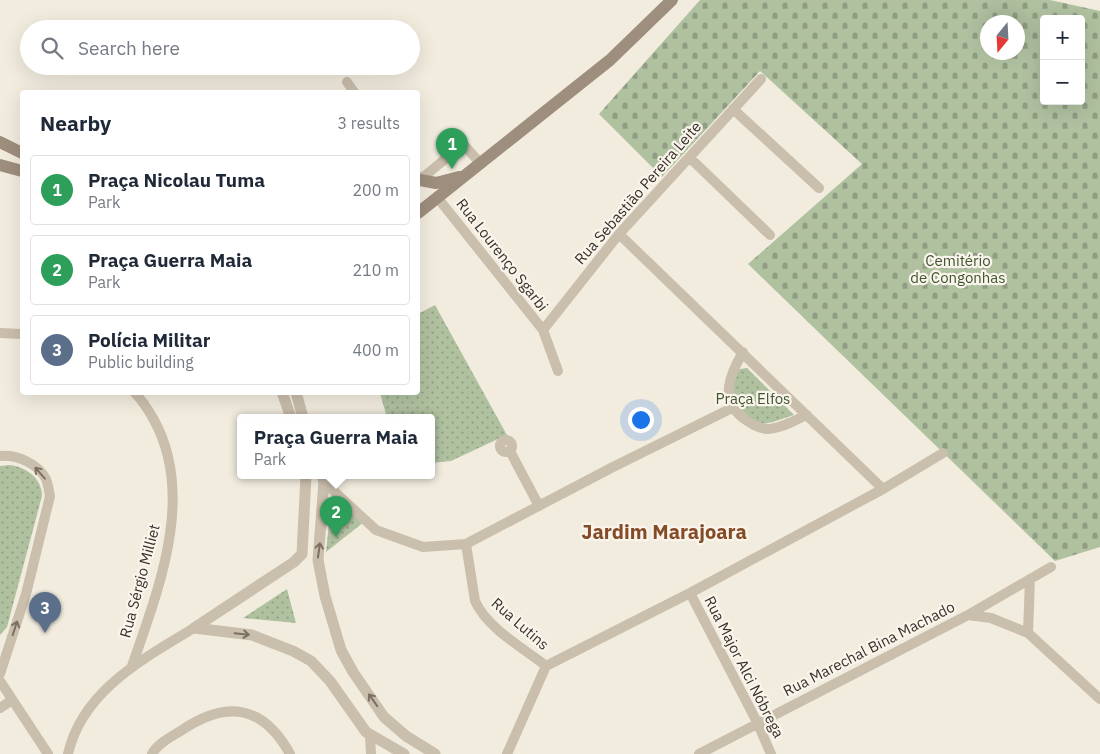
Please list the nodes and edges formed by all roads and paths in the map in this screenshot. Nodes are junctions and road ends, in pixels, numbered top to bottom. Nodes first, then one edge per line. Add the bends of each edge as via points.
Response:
1 (672, 0) edge
2 (761, 80) dead end
3 (347, 82) dead end
4 (353, 90) edge
5 (733, 109) junction
6 (0, 142) edge
7 (20, 152) edge
8 (689, 156) junction
9 (481, 164) junction
10 (0, 165) edge
11 (20, 170) edge
12 (466, 175) junction
13 (420, 177) edge
14 (420, 179) edge
15 (420, 185) edge
16 (819, 188) dead end
17 (437, 198) junction
18 (420, 211) edge
19 (619, 234) junction
20 (770, 235) dead end
21 (543, 330) junction
22 (0, 334) edge
23 (20, 334) edge
24 (743, 352) junction
25 (558, 371) dead end
26 (137, 395) edge
27 (283, 395) edge
28 (297, 395) edge
29 (732, 408) junction
30 (290, 414) edge
31 (302, 414) edge
32 (807, 415) junction
33 (510, 452) dead end
34 (943, 453) dead end
35 (0, 456) edge
36 (306, 479) edge
37 (323, 479) edge
38 (882, 489) junction
39 (539, 506) junction
40 (466, 544) junction
41 (1051, 567) dead end
42 (1030, 579) junction
43 (690, 593) junction
44 (968, 615) junction
45 (194, 628) junction
46 (1028, 633) junction
47 (132, 666) junction
48 (546, 666) junction
49 (0, 674) edge
50 (0, 681) edge
51 (1100, 699) edge
52 (12, 700) junction
53 (0, 708) edge
54 (757, 722) junction
55 (370, 736) junction
56 (48, 754) edge
57 (68, 754) edge
58 (152, 754) edge
59 (290, 754) edge
60 (371, 754) edge
61 (404, 754) edge
62 (436, 754) edge
63 (507, 754) edge
64 (699, 754) edge
65 (771, 754) edge

1 - 9 main road via 610,60
2 - 5 street, Rua Sebastião Pereira Leite
3 - 4 street
5 - 8 street, Rua Sebastião Pereira Leite
5 - 16 street
6 - 7 main road
8 - 19 street, Rua Sebastião Pereira Leite
8 - 20 street
9 - 12 main road
9 - 13 street via 463,144
10 - 11 main road
12 - 14 main road via 436,183
12 - 17 main road
15 - 18 main road via 424,196
17 - 18 main road
17 - 21 street, Rua Lourenço Sgarbi
19 - 21 street, Rua Sebastião Pereira Leite
19 - 24 street
21 - 25 street, Rua Lourenço Sgarbi
22 - 23 street
24 - 29 street via 730,378 728,389
24 - 32 street
26 - 47 street, Rua Sérgio Milliet via 161,434 169,460 173,500 170,534 153,604
27 - 30 street
28 - 31 street
29 - 32 street via 752,424 769,429
29 - 39 street
32 - 38 street
33 - 39 street
34 - 38 street
49 -> 35 street via 26,594 50,496 46,480 35,467 14,456
36 - 45 street via 302,554
37 - 40 street via 376,530 422,547
62 -> 37 street via 406,736 384,717 341,650 318,560
38 - 43 street
39 - 40 street
40 - 48 street, Rua Lutins via 478,608 497,628
41 - 42 street, Rua Marechal Bina Machado
42 - 44 street, Rua Marechal Bina Machado
42 - 46 street
43 - 48 street
43 - 54 street, Rua Major Alci Nóbrega
44 - 46 street via 991,618
44 - 54 street, Rua Marechal Bina Machado
45 - 47 street
45 -> 55 street via 252,635 311,661 330,681
46 - 51 street
47 - 57 street via 89,708
48 - 63 street
50 - 52 street
52 - 53 street
52 - 56 street
54 - 64 street, Rua Marechal Bina Machado
54 - 65 street, Rua Major Alci Nóbrega
55 - 60 street
55 - 61 street
58 - 59 street via 166,740 194,722 208,715 238,710 268,724

